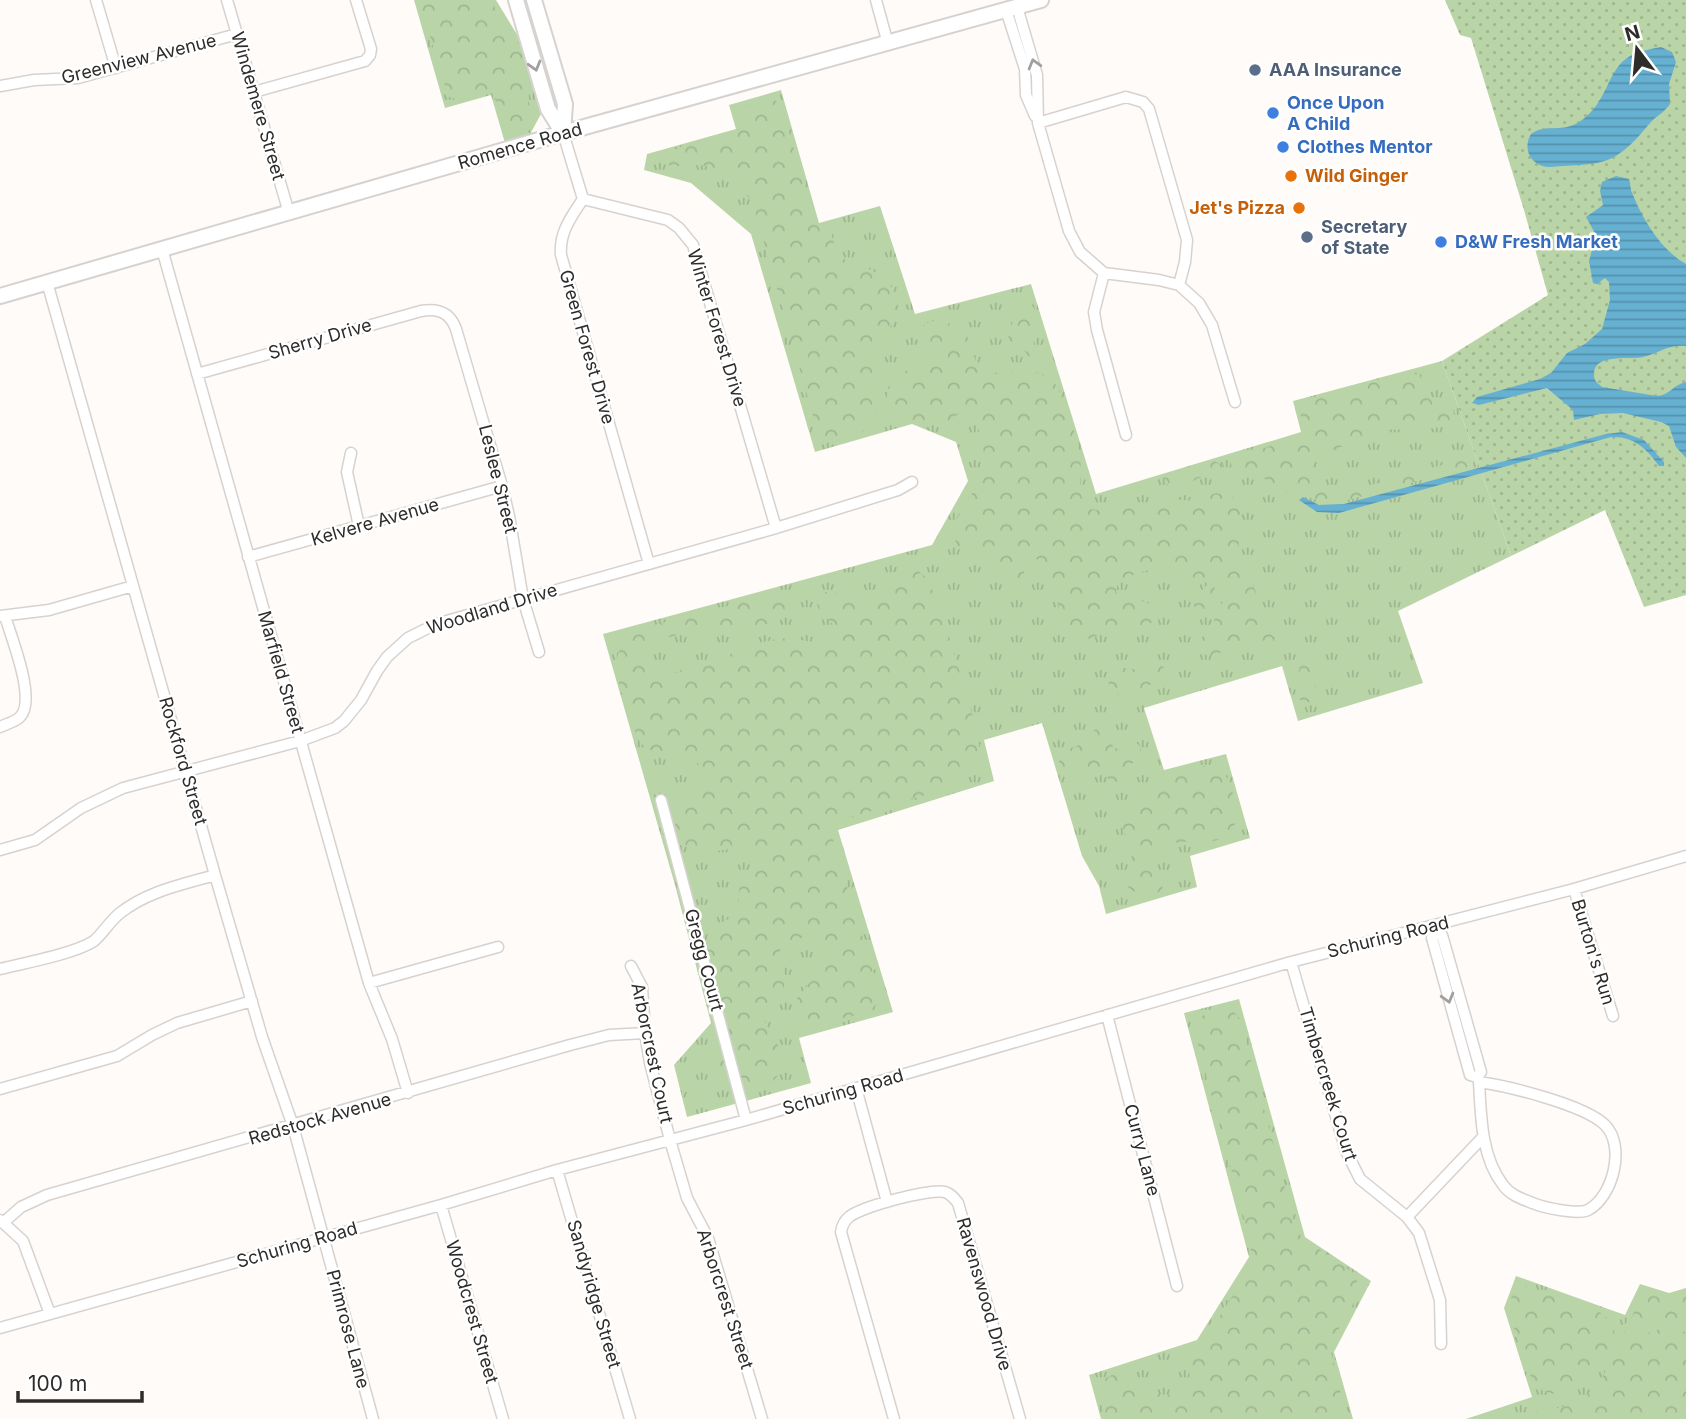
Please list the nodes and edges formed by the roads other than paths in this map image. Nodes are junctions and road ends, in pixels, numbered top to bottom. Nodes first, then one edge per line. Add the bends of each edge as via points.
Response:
1 (96, 0) edge
2 (227, 0) edge
3 (356, 0) edge
4 (516, 0) edge
5 (534, 0) edge
6 (876, 0) edge
7 (1041, 0) edge
8 (1011, 6) edge
9 (237, 34) junction
10 (888, 44) junction
11 (116, 68) junction
12 (0, 86) edge
13 (254, 92) junction
14 (1038, 123) junction
15 (563, 134) junction
16 (583, 199) junction
17 (289, 213) junction
18 (162, 248) junction
19 (1104, 273) junction
20 (47, 282) junction
21 (1179, 285) junction
22 (0, 296) edge
23 (444, 312) joint
24 (197, 374) junction
25 (1234, 402) dead end
26 (1126, 435) dead end
27 (351, 453) dead end
28 (912, 482) dead end
29 (502, 486) junction
30 (359, 526) junction
31 (776, 528) junction
32 (248, 558) junction
33 (649, 564) junction
34 (133, 586) junction
35 (523, 599) junction
36 (3, 616) edge
37 (539, 652) dead end
38 (0, 727) edge
39 (300, 741) junction
40 (186, 772) junction
41 (661, 800) dead end
42 (0, 850) edge
43 (1686, 856) edge
44 (215, 875) junction
45 (1574, 889) junction
46 (1434, 930) junction
47 (498, 947) dead end
48 (1292, 962) junction
49 (631, 967) dead end
50 (0, 969) edge
51 (369, 984) junction
52 (252, 1001) junction
53 (1107, 1015) junction
54 (1612, 1016) dead end
55 (645, 1033) junction
56 (1478, 1080) junction
57 (856, 1088) junction
58 (0, 1089) edge
59 (408, 1093) junction
60 (746, 1120) junction
61 (293, 1126) junction
62 (1483, 1137) junction
63 (670, 1140) junction
64 (557, 1170) junction
65 (887, 1202) junction
66 (441, 1205) junction
67 (1408, 1217) junction
68 (1, 1221) edge
69 (323, 1238) junction
70 (1177, 1286) dead end
71 (50, 1314) junction
72 (0, 1328) edge
73 (1441, 1344) dead end
74 (373, 1419) edge
75 (503, 1419) edge
76 (630, 1419) edge
77 (762, 1419) edge
78 (894, 1419) edge
79 (1020, 1419) edge

1 - 11 street
2 - 9 street, Windemere Street
3 - 13 street via 371,49 365,61
4 -> 15 street via 548,109
5 - 15 street via 565,104
6 - 10 street
7 - 8 street, Romence Road
8 - 10 street, Romence Road
8 - 14 street via 1037,75
9 - 11 street, Greenview Avenue
9 - 13 street, Windemere Street
10 - 15 street, Romence Road
11 - 12 street, Greenview Avenue via 71,79
13 - 17 street, Windemere Street
14 - 19 street via 1069,232 1080,251
14 - 21 street via 1126,97 1143,102 1149,109 1187,240
15 - 16 street
15 - 17 street, Romence Road
16 - 31 street, Winter Forest Drive via 668,220 693,245
16 - 33 street, Green Forest Drive via 567,223 561,255
17 - 18 street, Romence Road
18 - 20 street, Romence Road
18 - 24 street, Marfield Street
19 - 21 street
19 - 26 street via 1094,312
20 - 22 street, Romence Road
20 - 34 street, Rockford Street
21 - 25 street via 1199,303 1212,325
23 - 24 street, Sherry Drive via 421,311
23 - 29 street, Leslee Street via 456,329
24 - 32 street, Marfield Street
27 - 30 street via 347,472
28 - 31 street, Woodland Drive
29 - 30 street, Kelvere Avenue
29 - 35 street, Leslee Street
30 - 32 street, Kelvere Avenue
31 - 33 street, Woodland Drive
32 - 39 street, Marfield Street
33 - 35 street, Woodland Drive
34 - 36 street via 50,610
34 - 40 street, Rockford Street
35 - 37 street, Leslee Street
35 - 39 street, Woodland Drive via 453,618 408,638 382,664 344,720
36 - 38 street via 26,687 27,705 19,718
39 - 40 street, Woodland Drive
39 - 51 street, Marfield Street
40 - 42 street, Woodland Drive via 109,794 35,840
40 - 44 street, Rockford Street
41 - 60 street, Gregg Court
43 - 45 street, Schuring Road
44 - 50 street via 138,899 94,940 77,948
44 - 52 street, Rockford Street
45 - 46 street, Schuring Road
45 - 54 street, Burton's Run
46 - 48 street, Schuring Road
46 - 56 street via 1442,935 1449,956 1481,1072
47 - 51 street
48 - 53 street, Schuring Road
48 - 67 street, Timbercreek Court via 1353,1167 1371,1190
49 - 55 street, Arborcrest Court via 642,987
51 - 59 street, Marfield Street
52 - 58 street via 177,1023 117,1056
52 - 61 street, Rockford Street
53 - 57 street, Schuring Road
53 - 70 street, Curry Lane
55 - 59 street, Redstock Avenue via 609,1035
55 - 63 street, Arborcrest Court
56 - 62 street
56 - 62 street via 1575,1108 1605,1124 1613,1138 1615,1167 1605,1194 1589,1209 1543,1207 1515,1196 1504,1186
57 - 60 street, Schuring Road
57 - 65 street
59 - 61 street, Redstock Avenue
60 - 63 street, Schuring Road
61 - 68 street, Redstock Avenue via 47,1195
61 - 69 street, Rockford Street
62 - 67 street
63 - 64 street, Schuring Road
63 - 77 street, Arborcrest Street via 688,1198 708,1238
64 - 66 street, Schuring Road
64 - 76 street, Sandyridge Street
65 - 78 street, Ravenswood Drive via 855,1213 841,1232
65 - 79 street, Ravenswood Drive via 935,1191 950,1194 958,1203
66 - 69 street, Schuring Road
66 - 75 street, Woodcrest Street
67 - 73 street, Timbercreek Court via 1423,1244 1440,1300
68 - 71 street via 23,1241
69 - 71 street, Schuring Road
69 - 74 street, Primrose Lane
71 - 72 street, Schuring Road

